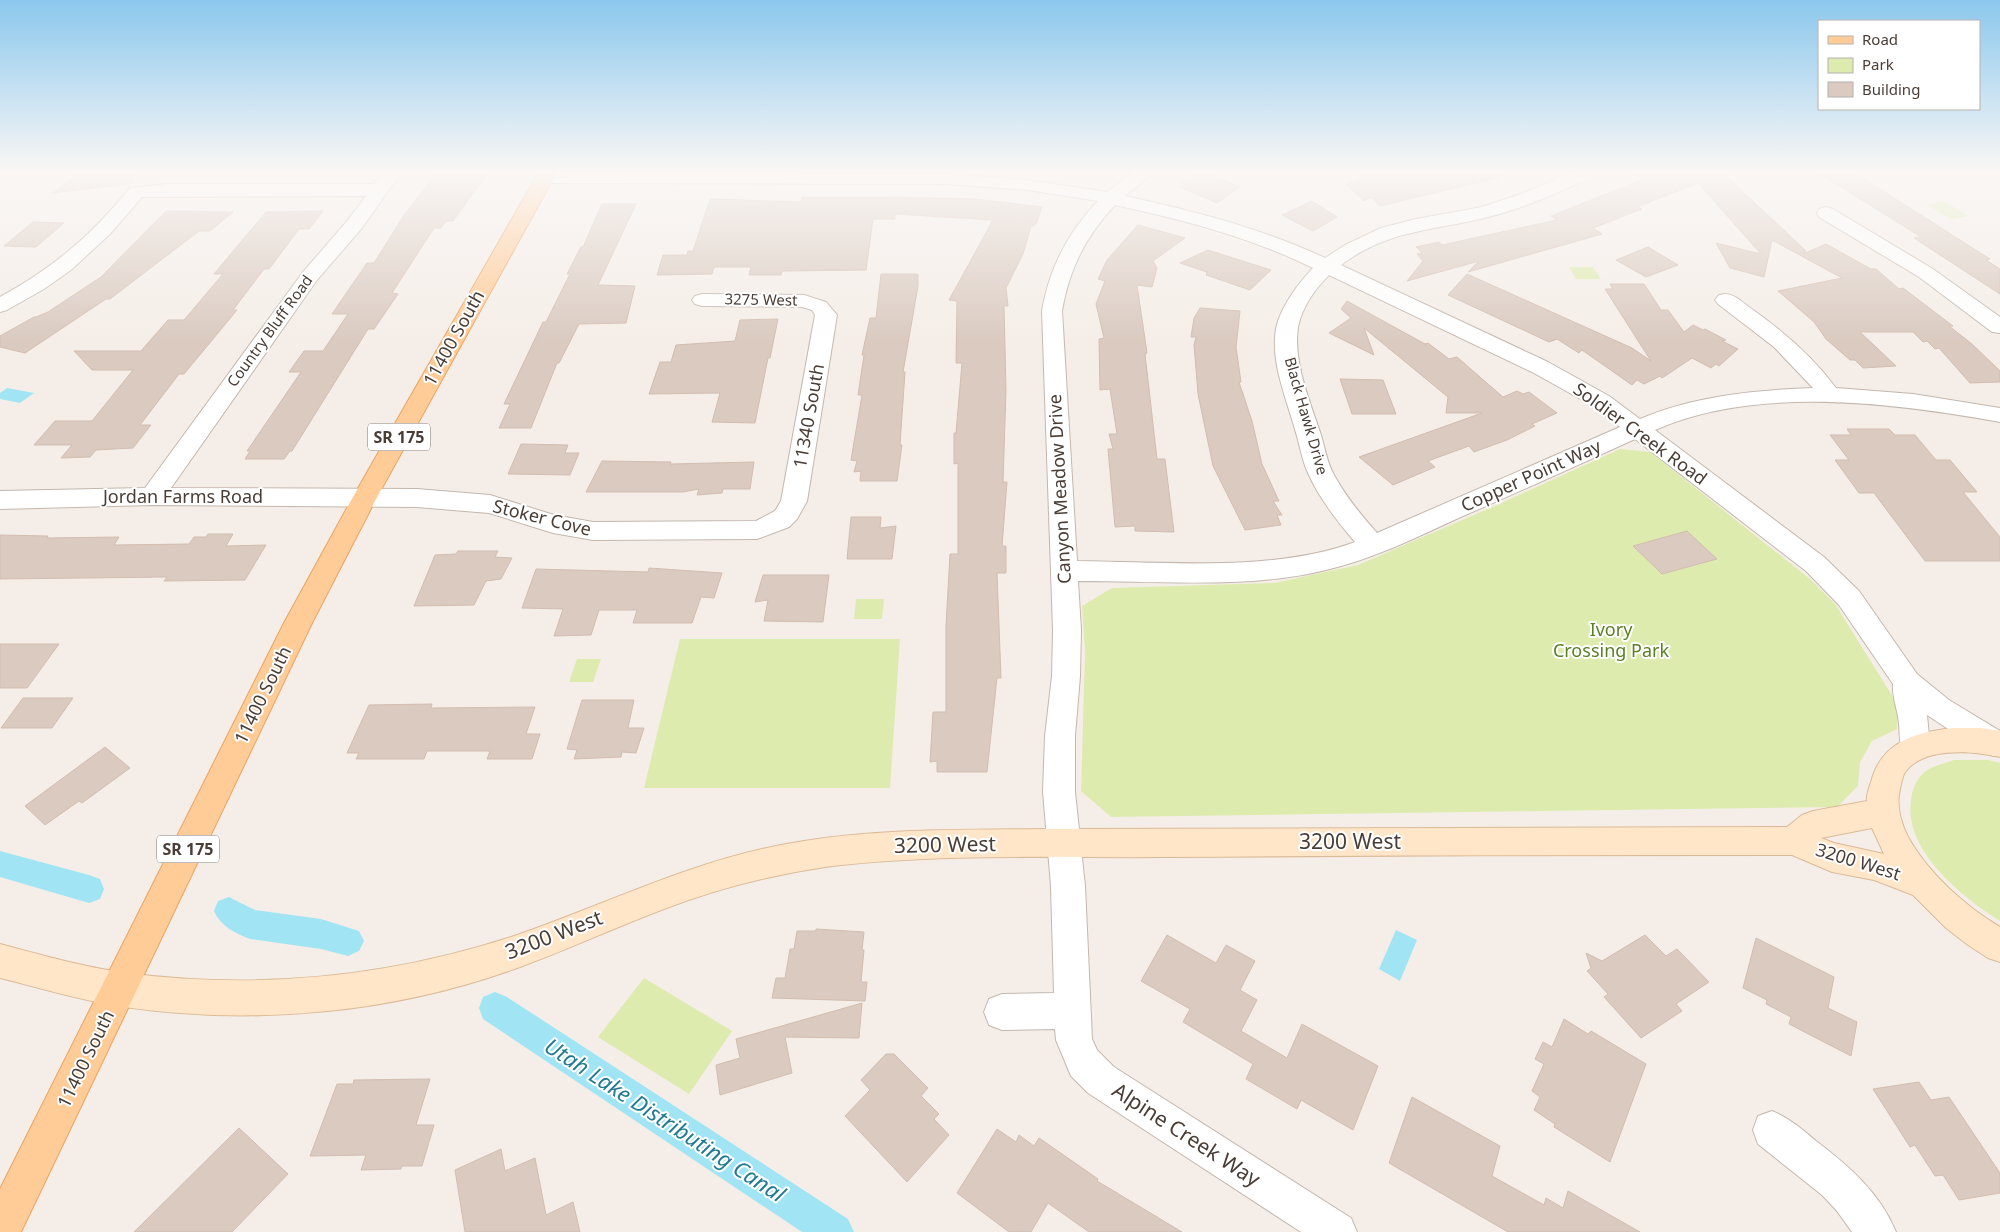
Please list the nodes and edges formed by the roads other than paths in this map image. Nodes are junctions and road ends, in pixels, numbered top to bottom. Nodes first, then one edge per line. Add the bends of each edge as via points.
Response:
1 (105, 227) edge
2 (352, 227) edge
3 (516, 227) edge
4 (1088, 227) edge
5 (1230, 227) edge
6 (1402, 227) edge
7 (1850, 227) edge
8 (1328, 266) junction
9 (702, 300) dead end
10 (1725, 300) dead end
11 (0, 306) edge
12 (819, 306) joint
13 (2000, 327) edge
14 (1829, 394) junction
15 (2000, 415) edge
16 (1638, 429) junction
17 (152, 496) junction
18 (365, 497) junction
19 (0, 500) edge
20 (778, 522) joint
21 (1373, 545) junction
22 (1064, 571) junction
23 (1907, 682) junction
24 (1997, 743) edge
25 (1914, 747) junction
26 (1883, 812) junction
27 (1793, 841) junction
28 (1063, 843) junction
29 (1922, 883) junction
30 (2000, 946) edge
31 (0, 961) edge
32 (120, 989) junction
33 (1073, 1011) junction
34 (1002, 1012) dead end
35 (1772, 1130) dead end
36 (0, 1232) edge
37 (1337, 1232) edge
38 (1876, 1232) edge

1 - 11 street via 39,284
2 - 17 street, Country Bluff Road via 310,276
3 - 18 main road, 11400 South / SR 175
4 - 22 street, Canyon Meadow Drive via 1072,247 1053,296
5 - 8 street, Soldier Creek Road
6 - 8 street, Black Hawk Drive via 1345,252
7 - 13 street via 1926,273
8 - 16 street, Soldier Creek Road via 1561,377
8 - 21 street, Black Hawk Drive via 1294,308 1287,336 1289,367 1320,473 1343,511
9 - 12 street, 3275 West via 795,300
10 - 14 street via 1791,349 1807,364
12 - 20 street, 11340 South via 826,320 794,501 786,516
14 - 15 street, Copper Point Way via 1926,402
14 - 16 street, Copper Point Way via 1766,396 1725,402 1678,413
16 - 21 street, Copper Point Way
16 - 23 street, Soldier Creek Road via 1833,580
17 - 18 street, Jordan Farms Road
17 - 19 street, Jordan Farms Road
18 - 20 street, Stoker Cove via 475,502 567,527 609,532 746,531
18 - 32 main road, 11400 South / SR 175 via 298,623
21 - 22 street, Copper Point Way via 1326,560 1258,571
22 - 28 street, Canyon Meadow Drive via 1067,654 1059,792
23 - 24 street, Soldier Creek Road via 1939,708
23 - 25 street, Soldier Creek Road via 1914,723
24 - 25 street, 3200 West via 1950,739
25 - 26 street, 3200 West via 1894,762 1883,784
26 - 27 street, 3200 West via 1813,825
26 - 29 street, 3200 West via 1896,847
27 - 28 street, 3200 West
27 - 29 street, 3200 West via 1832,857 1874,865
28 - 32 street, 3200 West via 886,846 809,854 729,872 636,903 479,964 429,978 372,988 258,998 203,998
28 - 33 street, Alpine Creek Way
29 - 30 street, 3200 West via 1953,914
31 - 32 street, 3200 West
32 - 36 main road, 11400 South / SR 175
33 - 34 street
33 - 37 street, Alpine Creek Way via 1074,1040 1092,1072
35 - 38 street via 1836,1181

